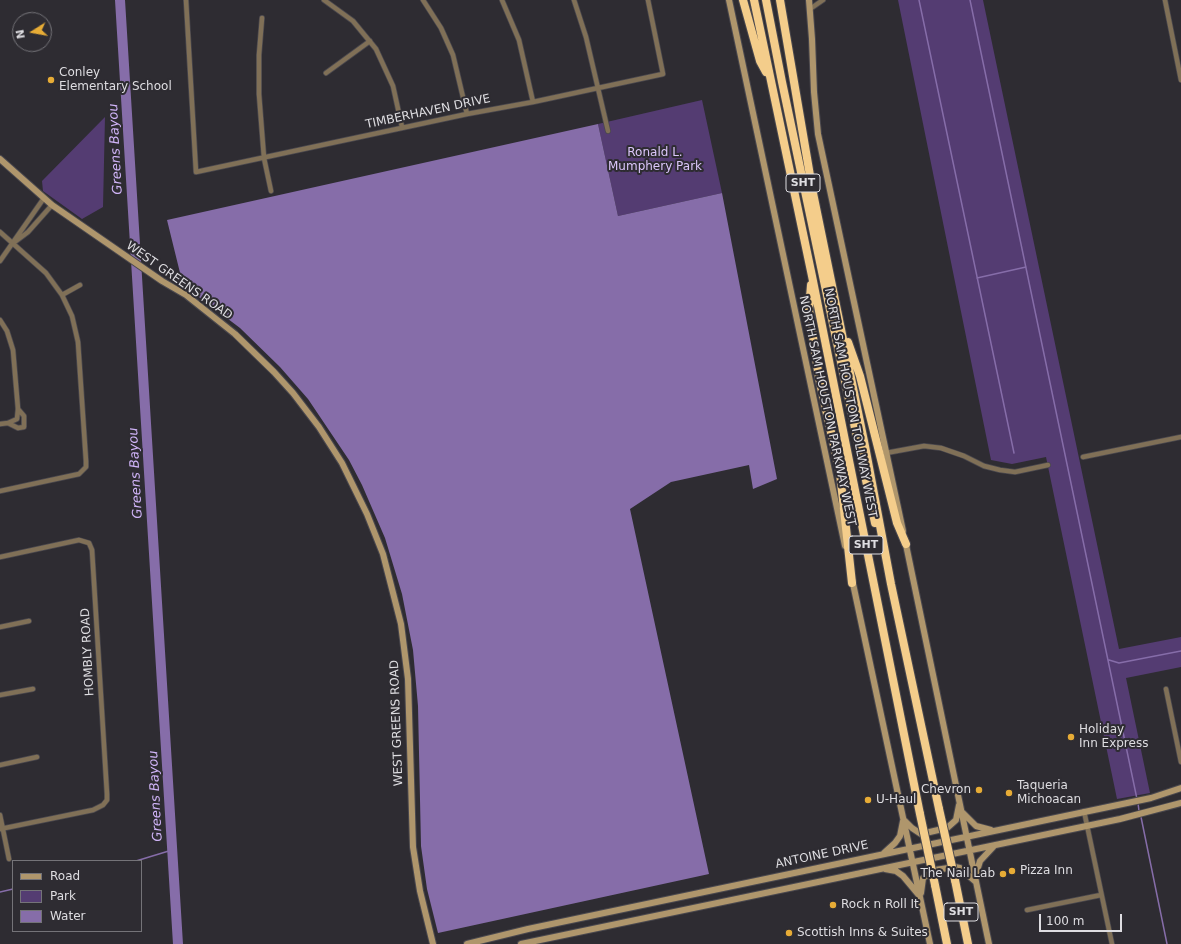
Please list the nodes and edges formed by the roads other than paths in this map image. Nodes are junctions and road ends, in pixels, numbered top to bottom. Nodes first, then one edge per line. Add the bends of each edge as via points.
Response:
1 (186, 0) edge
2 (324, 0) edge
3 (423, 0) edge
4 (502, 0) edge
5 (574, 0) edge
6 (648, 0) edge
7 (730, 0) edge
8 (743, 0) edge
9 (754, 0) edge
10 (766, 0) edge
11 (780, 0) edge
12 (809, 0) edge
13 (823, 0) edge
14 (1165, 0) edge
15 (810, 9) junction
16 (262, 18) dead end
17 (370, 40) junction
18 (326, 73) dead end
19 (770, 79) junction
20 (1181, 80) edge
21 (597, 88) junction
22 (533, 102) junction
23 (467, 114) junction
24 (402, 128) junction
25 (608, 131) dead end
26 (264, 158) junction
27 (1, 161) edge
28 (271, 191) dead end
29 (44, 198) junction
30 (52, 205) junction
31 (0, 232) edge
32 (14, 244) junction
33 (0, 261) edge
34 (812, 276) junction
35 (80, 285) dead end
36 (62, 295) junction
37 (837, 312) junction
38 (0, 320) edge
39 (18, 409) junction
40 (8, 423) junction
41 (0, 424) edge
42 (1181, 437) edge
43 (886, 453) junction
44 (1083, 457) dead end
45 (1048, 465) dead end
46 (0, 491) edge
47 (906, 544) junction
48 (0, 557) edge
49 (852, 583) junction
50 (891, 584) junction
51 (29, 621) dead end
52 (0, 627) edge
53 (33, 689) dead end
54 (1166, 689) dead end
55 (0, 695) edge
56 (37, 757) dead end
57 (1181, 762) edge
58 (0, 765) edge
59 (1181, 788) edge
60 (1181, 803) edge
61 (960, 804) junction
62 (961, 811) junction
63 (1084, 812) junction
64 (0, 815) edge
65 (904, 819) junction
66 (1087, 826) junction
67 (1, 829) edge
68 (995, 830) junction
69 (966, 836) junction
70 (996, 845) junction
71 (910, 848) junction
72 (969, 850) junction
73 (882, 854) junction
74 (9, 859) dead end
75 (913, 862) junction
76 (880, 868) junction
77 (807, 870) junction
78 (976, 882) junction
79 (810, 883) junction
80 (714, 889) junction
81 (1101, 895) junction
82 (920, 897) junction
83 (716, 903) junction
84 (622, 909) junction
85 (1027, 910) dead end
86 (625, 922) junction
87 (528, 929) junction
88 (531, 942) junction
89 (432, 944) edge
90 (467, 944) edge
91 (521, 944) edge
92 (930, 944) edge
93 (947, 944) edge
94 (968, 944) edge
95 (988, 944) edge
96 (1112, 944) edge

1 - 26 street, TIMBERHAVEN DRIVE via 196,172
2 - 17 street via 353,22
3 - 23 street via 441,28 453,55
4 - 22 street via 518,40
5 - 21 street via 586,37
6 - 21 street, TIMBERHAVEN DRIVE via 663,74
7 - 49 main road, NORTH SAM HOUSTON PARKWAY WEST
8 - 19 highway, NORTH SAM HOUSTON TOLLWAY WEST / SHT via 760,61
9 - 19 highway, NORTH SAM HOUSTON TOLLWAY WEST / SHT
10 - 50 highway, NORTH SAM HOUSTON TOLLWAY WEST / SHT via 858,449
11 - 37 highway, NORTH SAM HOUSTON TOLLWAY WEST / SHT via 813,193
12 - 15 main road
13 - 15 street
14 - 20 street
15 - 43 main road via 818,134
16 - 26 street via 258,74
17 - 18 street
17 - 24 street via 387,71
19 - 34 highway, NORTH SAM HOUSTON TOLLWAY WEST / SHT
21 - 22 street, TIMBERHAVEN DRIVE
21 - 25 street
22 - 23 street, TIMBERHAVEN DRIVE
23 - 24 street, TIMBERHAVEN DRIVE
24 - 26 street, TIMBERHAVEN DRIVE
26 - 28 street
27 - 29 main road, WEST GREENS ROAD
29 - 30 main road, WEST GREENS ROAD
29 - 32 street
30 - 32 street
30 - 89 main road, WEST GREENS ROAD via 186,295 215,317 274,372 302,404 334,451 367,514 391,582 406,651 410,706 413,847
31 - 32 street
32 - 33 street
32 - 36 street via 43,269
34 - 49 highway via 809,310 819,378 840,474
34 - 93 highway, NORTH SAM HOUSTON TOLLWAY WEST / SHT, bridge
35 - 36 street
36 - 46 street via 72,316 78,342 86,467 79,474
37 - 47 highway via 860,376 896,523
37 - 50 highway, NORTH SAM HOUSTON TOLLWAY WEST / SHT via 866,446
38 - 39 street via 9,335 13,350
39 - 40 street via 17,419
39 - 40 street via 24,416 24,427 18,428
40 - 41 street
42 - 44 street
43 - 45 street via 924,446 941,448 1000,470 1015,472
43 - 47 main road
47 - 61 main road
48 - 67 street, HOMBLY ROAD via 79,540 89,543 92,550 107,785 107,800 93,810
49 - 65 main road, NORTH SAM HOUSTON PARKWAY WEST
50 - 94 highway, NORTH SAM HOUSTON TOLLWAY WEST / SHT, bridge
51 - 52 street
53 - 55 street
54 - 57 street
56 - 58 street
59 - 63 main road, ANTOINE DRIVE via 1151,798
60 - 66 main road, ANTOINE DRIVE
61 - 62 main road
61 - 65 main road via 956,820 947,828 921,834
62 - 68 main road via 976,826
62 - 69 main road
63 - 66 street
63 - 68 main road, ANTOINE DRIVE
64 - 67 street
65 - 71 main road, NORTH SAM HOUSTON PARKWAY WEST
65 - 73 main road via 900,836
66 - 70 main road, ANTOINE DRIVE
66 - 81 street
67 - 74 street
68 - 69 main road, ANTOINE DRIVE
69 - 71 main road, ANTOINE DRIVE
69 - 72 main road
70 - 72 main road, ANTOINE DRIVE
70 - 78 main road via 980,861
71 - 73 main road, ANTOINE DRIVE
71 - 75 main road, NORTH SAM HOUSTON PARKWAY WEST
72 - 75 main road, ANTOINE DRIVE
72 - 78 main road
73 - 77 main road, ANTOINE DRIVE
75 - 76 main road, ANTOINE DRIVE
75 - 82 main road, NORTH SAM HOUSTON PARKWAY WEST
76 - 79 main road, ANTOINE DRIVE
76 - 82 main road via 903,875
77 - 79 main road
77 - 80 main road, ANTOINE DRIVE
78 - 82 main road via 960,868 935,870 923,878
78 - 95 main road
79 - 83 main road, ANTOINE DRIVE
80 - 83 main road
80 - 84 main road, ANTOINE DRIVE
81 - 85 street
81 - 96 street
82 - 92 main road, NORTH SAM HOUSTON PARKWAY WEST
83 - 86 main road, ANTOINE DRIVE
84 - 86 main road
84 - 87 main road, ANTOINE DRIVE
86 - 88 main road, ANTOINE DRIVE
87 - 88 main road
87 - 90 main road, ANTOINE DRIVE
88 - 91 main road, ANTOINE DRIVE

